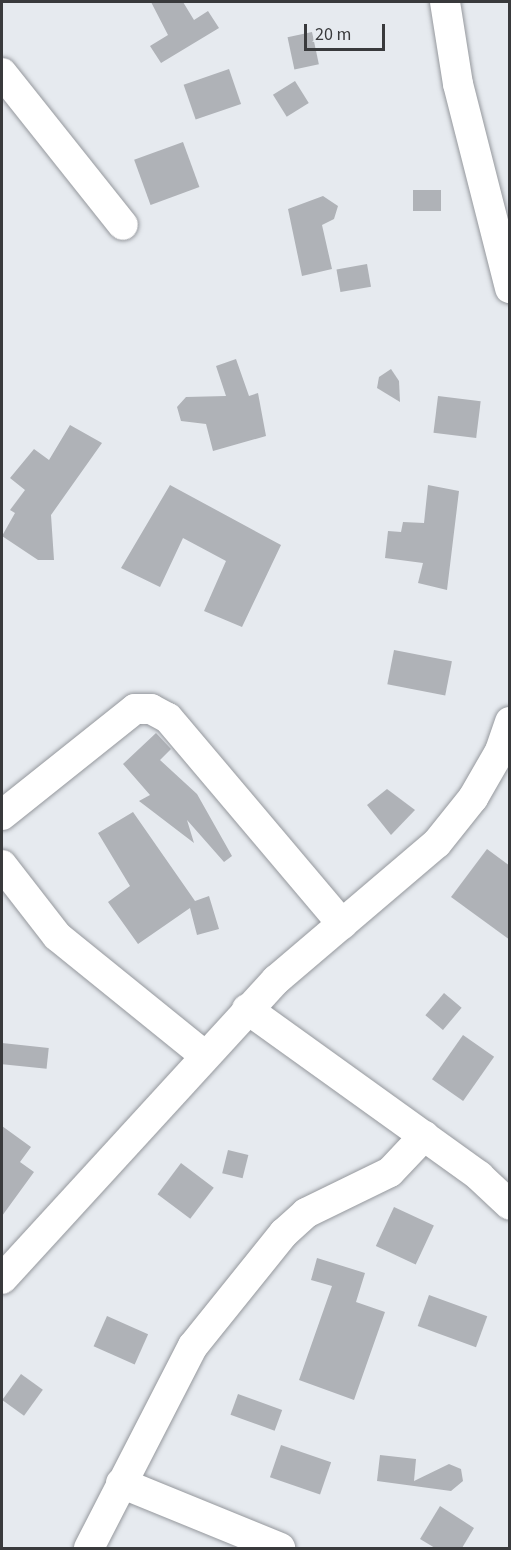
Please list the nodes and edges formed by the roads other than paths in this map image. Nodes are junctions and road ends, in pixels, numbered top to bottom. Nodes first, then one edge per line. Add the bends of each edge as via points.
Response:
1 (445, 2) edge
2 (2, 73) edge
3 (123, 225) dead end
4 (510, 288) edge
5 (510, 722) edge
6 (505, 757) edge
7 (2, 815) edge
8 (2, 865) edge
9 (342, 924) junction
10 (247, 1009) junction
11 (204, 1055) junction
12 (424, 1136) junction
13 (510, 1205) edge
14 (2, 1279) edge
15 (121, 1483) junction
16 (89, 1548) edge
17 (280, 1548) edge

1 - 4 street via 458,84
2 - 3 street
5 - 6 street
6 - 9 street via 437,843
7 - 9 street via 135,709 151,709 168,718
8 - 11 street via 57,936
9 - 10 street
10 - 11 street
10 - 12 street
11 - 14 street
12 - 13 street
12 - 15 street via 390,1172 306,1213 285,1233 193,1346
15 - 16 street
15 - 17 street

